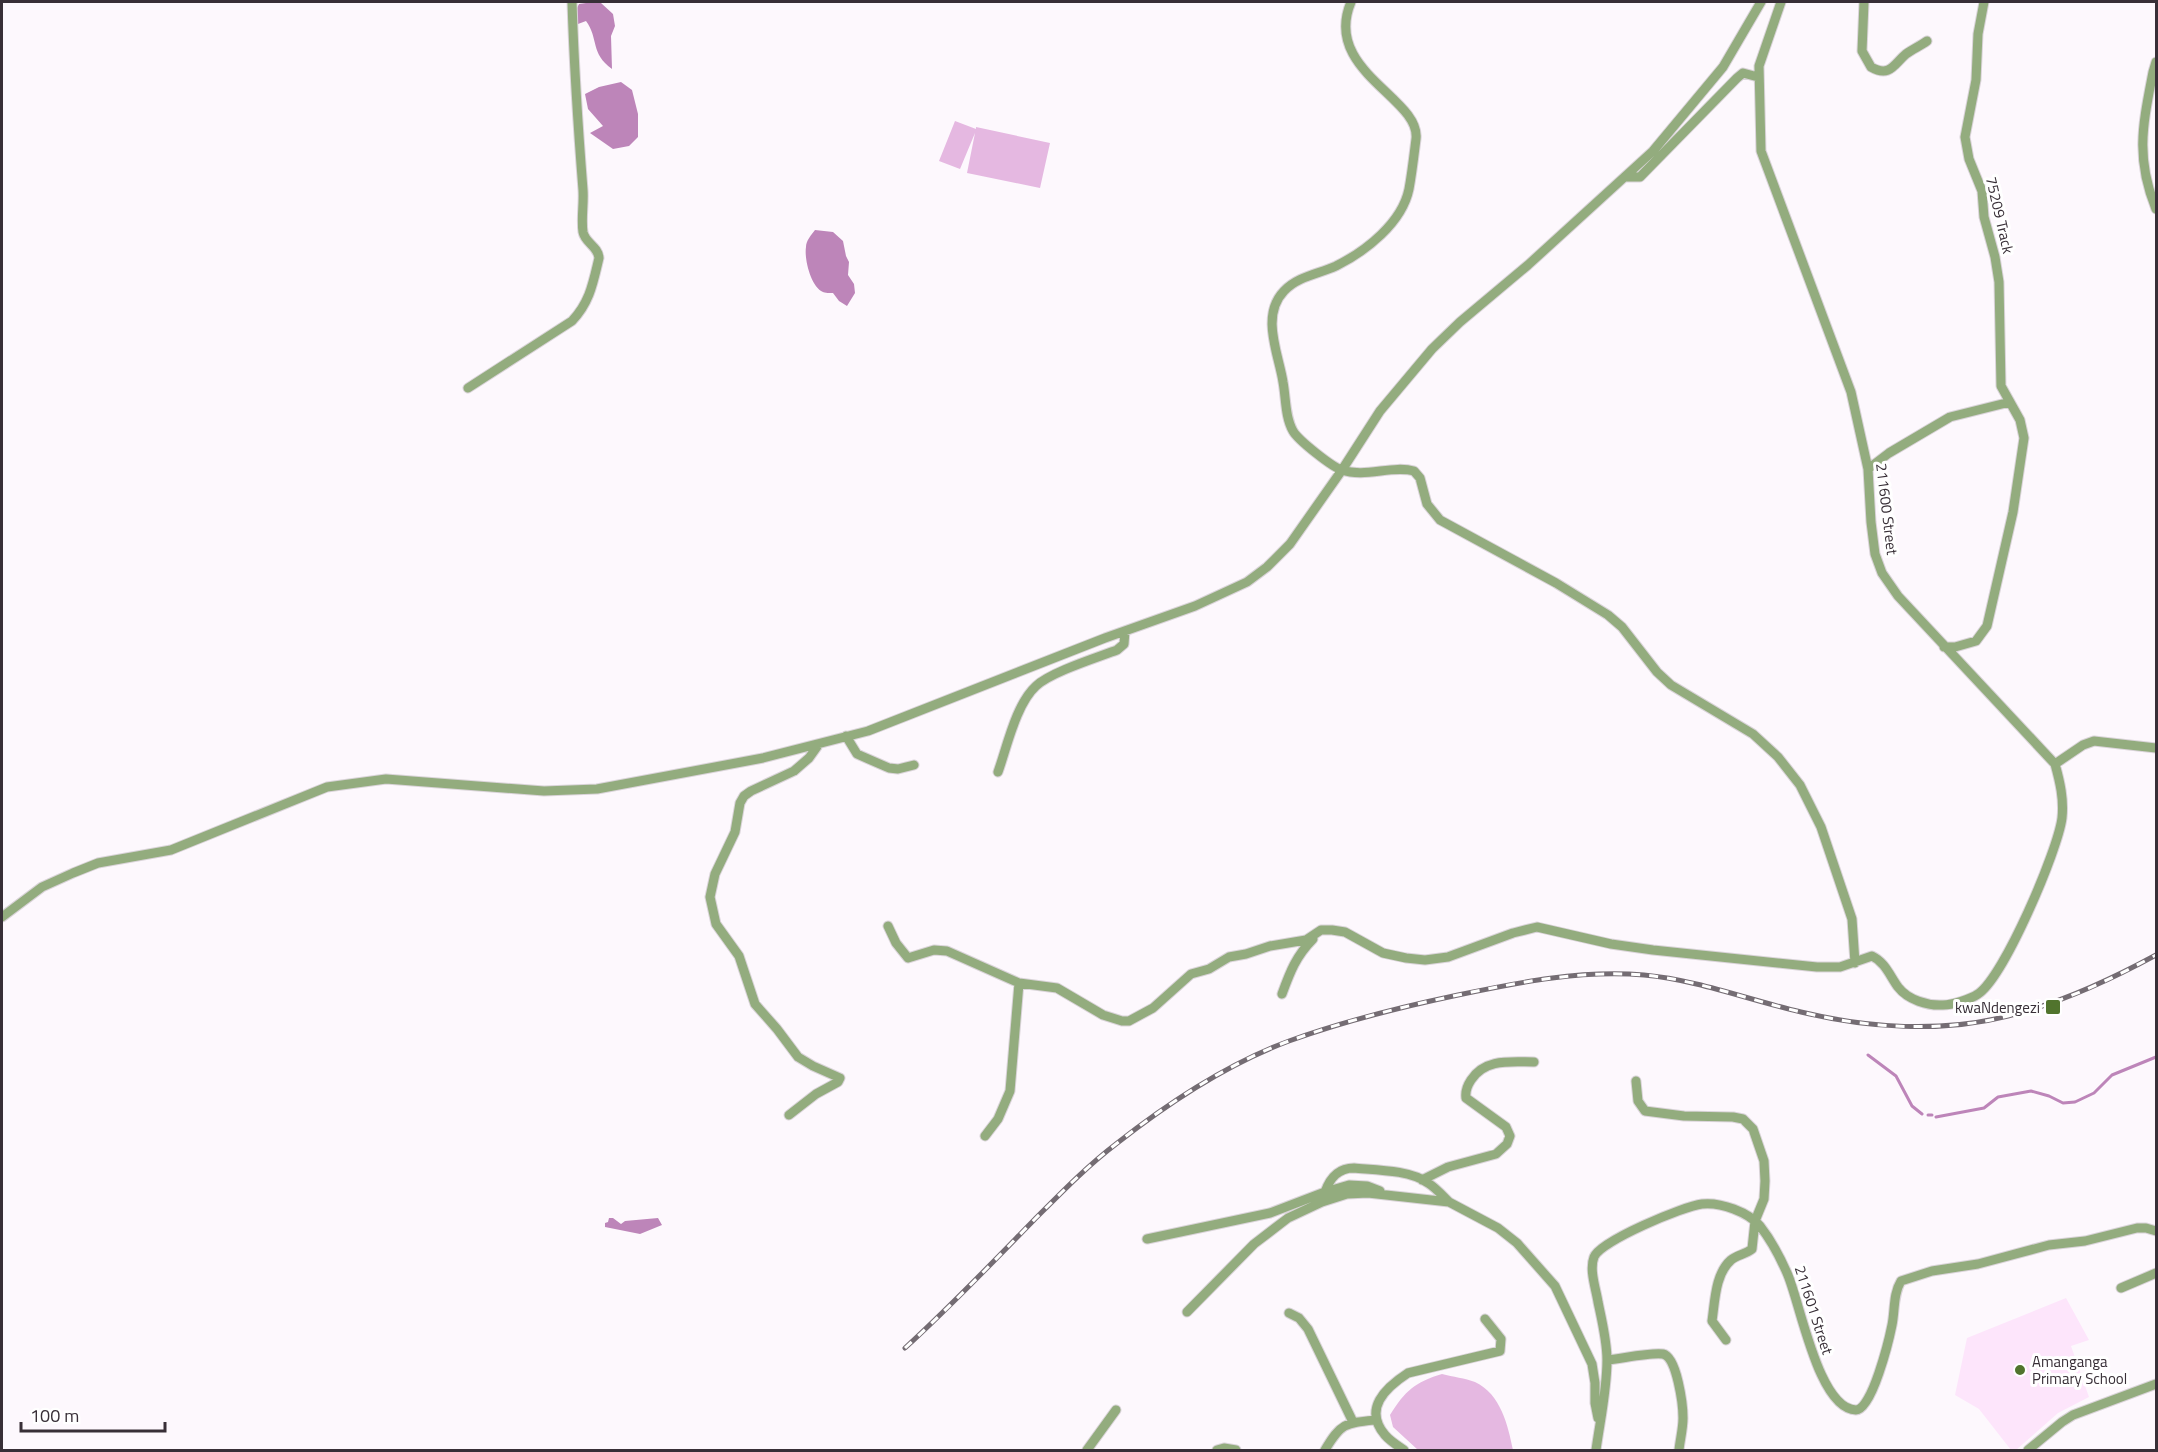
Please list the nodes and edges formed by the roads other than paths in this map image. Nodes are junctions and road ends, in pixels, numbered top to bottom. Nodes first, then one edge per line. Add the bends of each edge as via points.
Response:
1 (572, 2) edge
2 (1351, 2) edge
3 (1761, 2) edge
4 (1781, 2) edge
5 (1864, 2) edge
6 (1984, 2) edge
7 (1926, 41) dead end
8 (2157, 62) edge
9 (1758, 77) junction
10 (1625, 177) junction
11 (2157, 209) edge
12 (468, 388) dead end
13 (2010, 402) junction
14 (1868, 469) junction
15 (1342, 470) junction
16 (1125, 631) junction
17 (1944, 647) junction
18 (846, 736) junction
19 (819, 744) junction
20 (2157, 748) edge
21 (2055, 764) junction
22 (914, 765) dead end
23 (998, 772) dead end
24 (2, 917) edge
25 (888, 926) dead end
26 (1321, 930) junction
27 (1855, 963) junction
28 (1019, 983) junction
29 (1282, 994) dead end
30 (1534, 1062) dead end
31 (1636, 1081) dead end
32 (789, 1115) dead end
33 (985, 1136) dead end
34 (1422, 1180) junction
35 (1325, 1192) junction
36 (1388, 1195) junction
37 (1449, 1202) junction
38 (1755, 1221) junction
39 (2157, 1231) edge
40 (1146, 1239) dead end
41 (2157, 1273) edge
42 (2121, 1288) dead end
43 (1186, 1312) dead end
44 (1289, 1313) dead end
45 (1485, 1319) dead end
46 (1726, 1340) dead end
47 (1607, 1360) junction
48 (2157, 1384) edge
49 (1116, 1410) dead end
50 (1376, 1420) junction
51 (1353, 1422) junction
52 (1599, 1423) junction
53 (1087, 1450) edge
54 (1217, 1450) edge
55 (1236, 1450) edge
56 (1324, 1450) edge
57 (1404, 1450) edge
58 (1596, 1450) edge
59 (1679, 1450) edge
60 (2028, 1450) edge

1 - 12 street via 583,232 600,258 587,302 572,321
2 - 15 street via 1346,18 1353,53 1361,67 1411,118 1416,131 1409,189 1398,214 1374,241 1335,266 1293,283 1283,291 1273,313 1274,346 1292,430 1304,444
3 - 10 street via 1723,67 1653,151
4 - 9 street, 211600 Street via 1762,53
5 - 7 street via 1862,51 1871,67 1884,71 1894,68 1907,53
6 - 13 street, 75209 Track via 1965,137 1982,191 1984,217 1995,257 2000,300 2000,376
8 - 11 street via 2144,119 2142,156
9 - 10 street via 1743,74 1737,78 1640,177
9 - 14 street, 211600 Street via 1761,151 1851,392
10 - 15 street via 1432,349 1380,411
13 - 14 street via 1950,417
13 - 17 street, 75209 Track via 2024,438 2013,512 1987,626 1970,644
14 - 17 street, 211600 Street via 1875,554 1882,573
15 - 16 street via 1290,544 1268,567 1225,593
15 - 27 street via 1414,471 1420,478 1427,504 1440,520 1608,615 1671,685 1753,734 1778,757 1800,785 1821,827 1852,919
16 - 18 street via 868,731
16 - 23 street via 1124,644 1117,650 1055,674 1036,686 1019,714
17 - 21 street, 211600 Street
18 - 19 street
18 - 22 street via 857,754 889,768
19 - 24 street via 597,789 543,791 386,779 327,787 171,850 98,863 73,873 42,887
19 - 32 street via 794,771 744,796 710,897 716,924 739,956 755,1004 798,1057 840,1078
20 - 21 street via 2094,741
21 - 27 street via 2063,803 2056,844 2004,961 1977,995 1945,1006 1915,1000 1899,989 1879,959 1872,956
25 - 28 street via 908,958 934,950 948,951
26 - 27 street via 1345,932 1383,953 1425,960 1448,957 1537,927 1653,950 1817,967
26 - 28 street via 1306,940 1229,957 1191,974 1153,1008 1129,1021 1103,1015 1057,988
26 - 29 street via 1296,958
28 - 33 street via 1010,1091 998,1119
30 - 34 street via 1491,1064 1480,1070 1467,1086 1466,1098 1506,1127 1510,1136 1507,1144 1496,1154 1448,1167
31 - 38 street via 1638,1101 1645,1111 1733,1117 1749,1123 1764,1161 1764,1199
34 - 35 street via 1389,1171 1349,1168 1331,1178
34 - 37 street
35 - 36 street via 1358,1184
35 - 40 street via 1270,1213
36 - 37 street
36 - 43 street via 1347,1194 1288,1218 1254,1244
37 - 52 street via 1498,1228 1555,1286 1592,1364
38 - 39 street, 211601 Street via 1788,1274 1816,1366 1833,1395 1854,1410 1863,1407 1881,1365 1901,1281 2049,1245 2137,1228
38 - 46 street via 1752,1249 1731,1260 1719,1281 1712,1321
38 - 47 street, 211601 Street via 1718,1204 1701,1204 1600,1248 1593,1260 1594,1278
41 - 42 street
44 - 51 street via 1308,1329
45 - 50 street via 1501,1339 1500,1352 1408,1374 1382,1396 1374,1411
47 - 52 street, 211601 Street
47 - 59 street via 1661,1354 1669,1359 1682,1401
48 - 60 street via 2073,1415
49 - 53 street
50 - 51 street
50 - 57 street via 1385,1436
51 - 56 street via 1343,1425
52 - 58 street, 211601 Street
54 - 55 street

